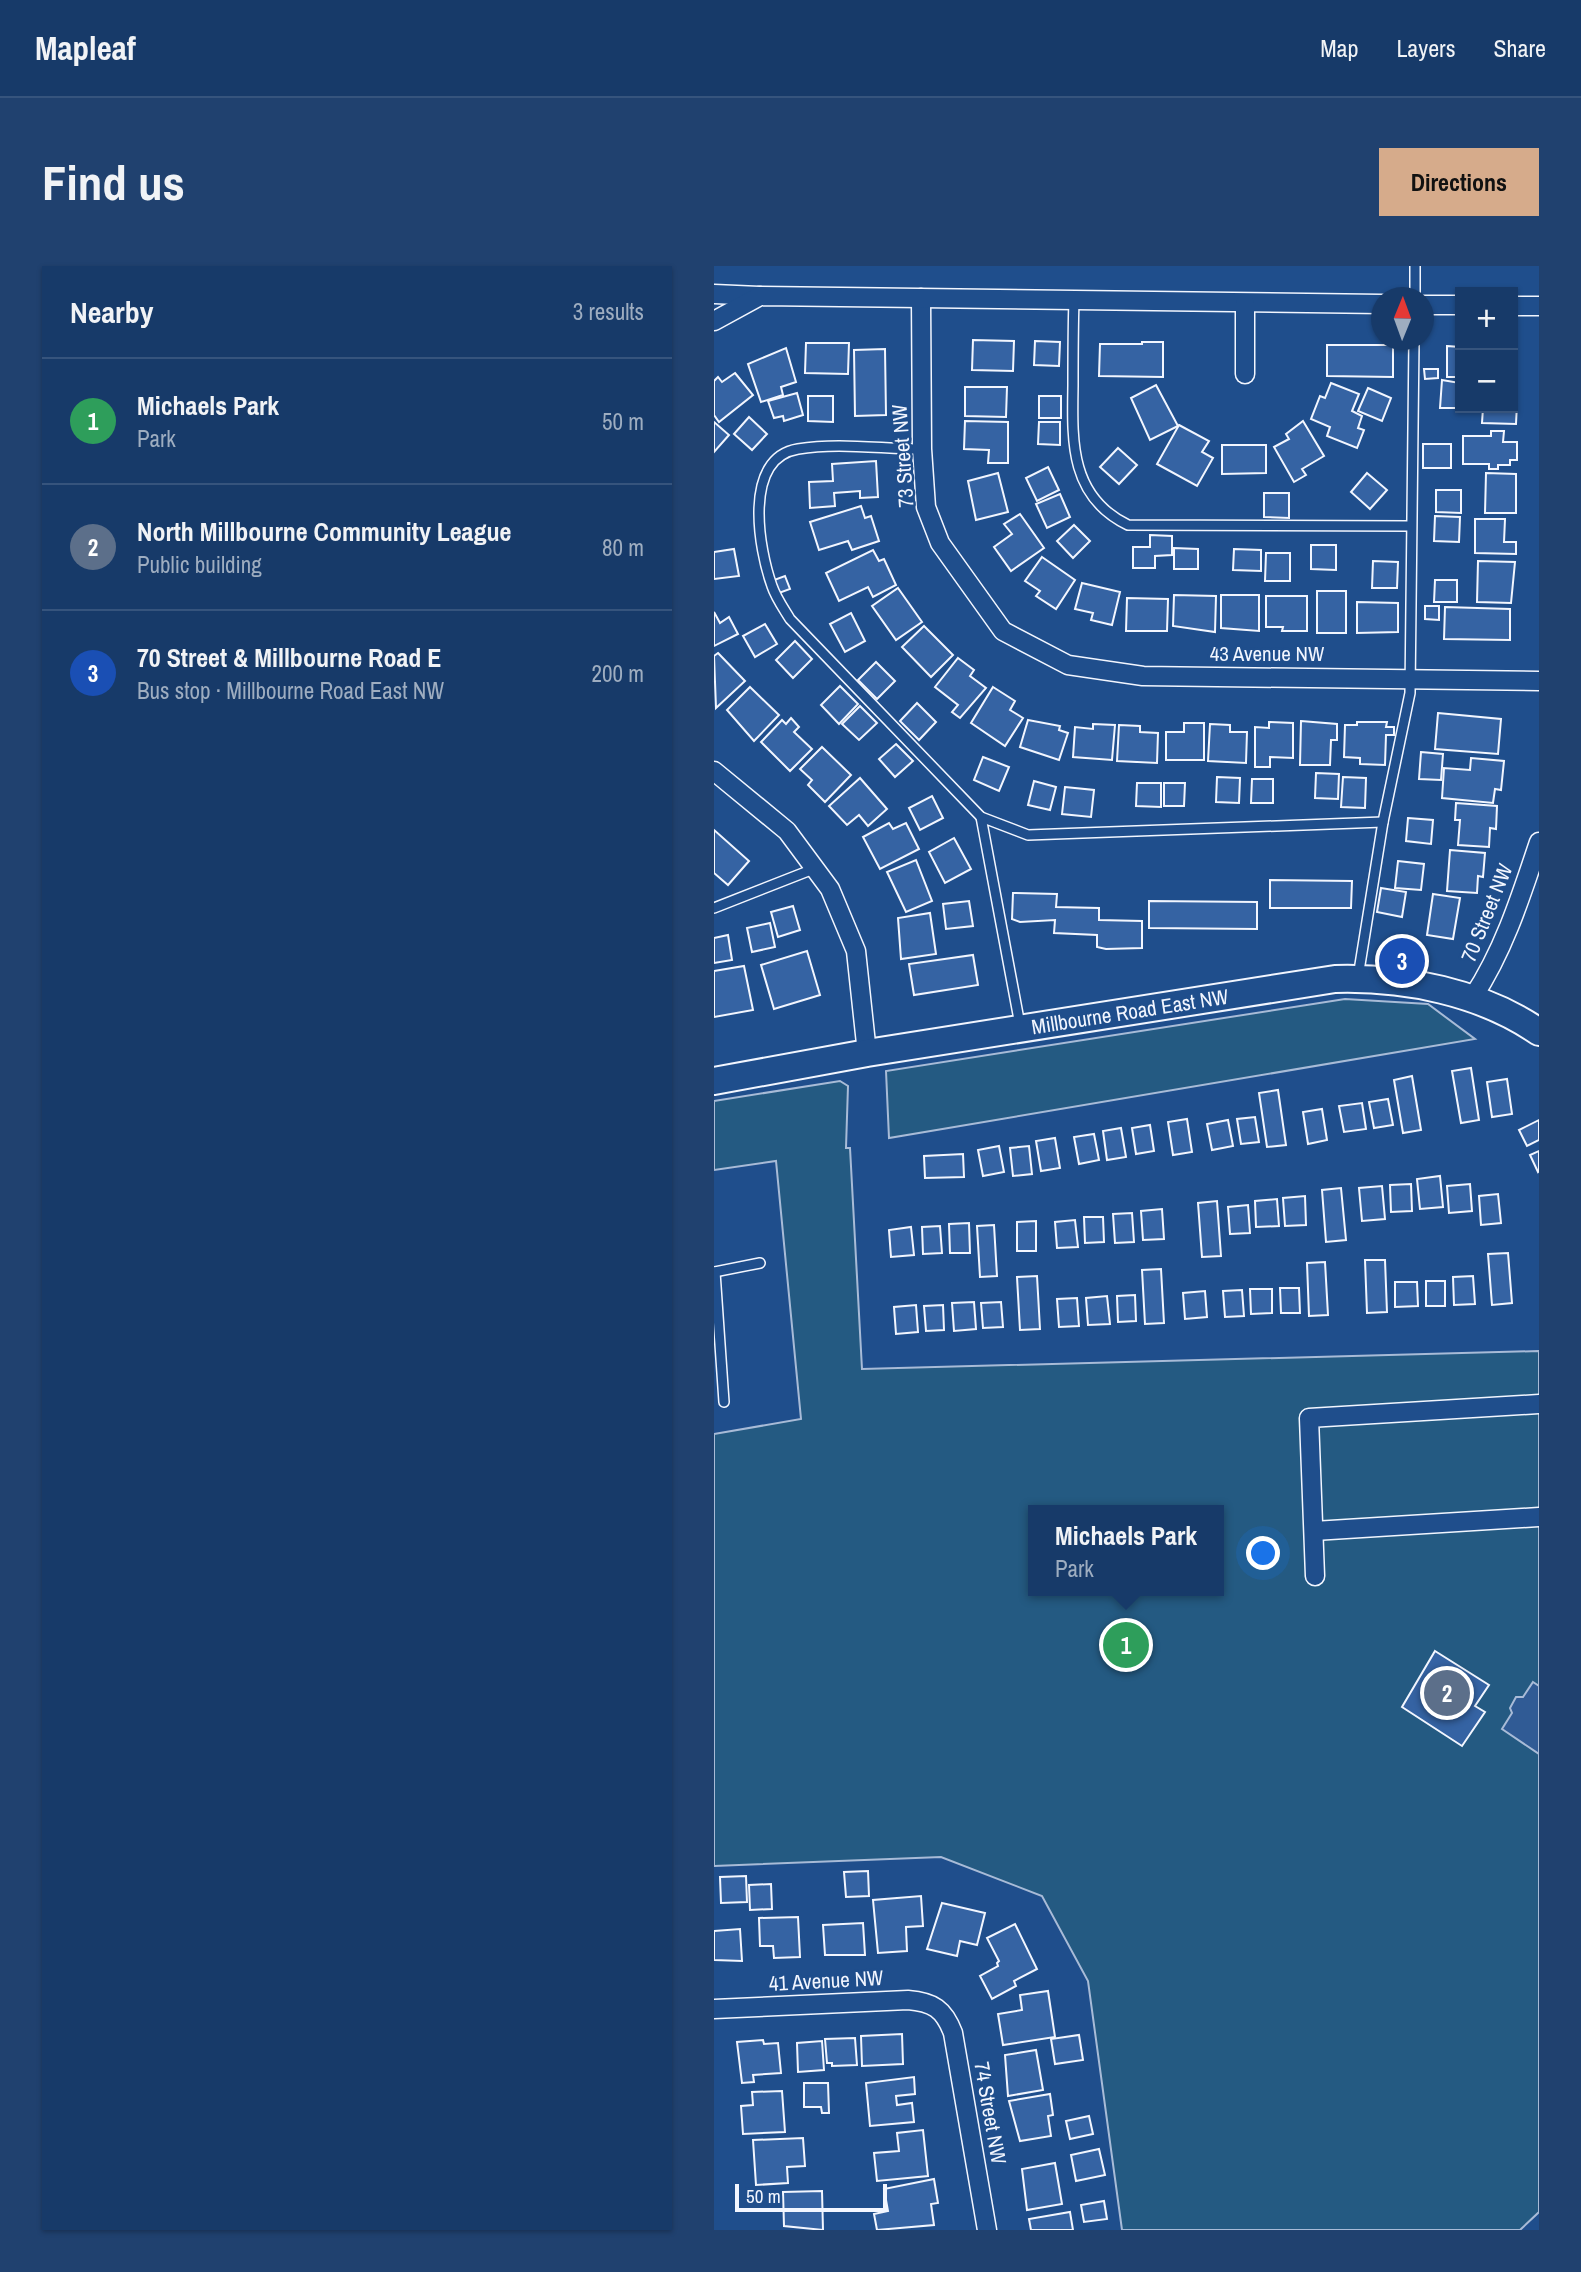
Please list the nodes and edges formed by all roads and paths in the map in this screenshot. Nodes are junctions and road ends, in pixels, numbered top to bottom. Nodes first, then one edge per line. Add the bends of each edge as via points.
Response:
1 (1415, 266) edge
2 (1415, 287) edge
3 (714, 294) edge
4 (760, 296) junction
5 (921, 298) junction
6 (1074, 300) junction
7 (1245, 303) junction
8 (1371, 304) edge
9 (1434, 305) edge
10 (1455, 305) edge
11 (1518, 306) edge
12 (1539, 306) edge
13 (714, 321) edge
14 (1414, 350) edge
15 (1245, 374) dead end
16 (922, 449) junction
17 (1410, 526) junction
18 (1003, 631) joint
19 (1411, 678) junction
20 (1539, 681) edge
21 (714, 771) edge
22 (981, 817) junction
23 (1383, 822) junction
24 (1539, 842) edge
25 (816, 868) junction
26 (714, 908) edge
27 (1358, 979) junction
28 (1473, 998) junction
29 (1021, 1029) junction
30 (1539, 1032) edge
31 (867, 1053) junction
32 (714, 1081) edge
33 (760, 1263) dead end
34 (715, 1272) edge
35 (724, 1402) dead end
36 (1539, 1404) edge
37 (1539, 1517) edge
38 (1314, 1531) junction
39 (1315, 1576) dead end
40 (939, 2008) joint
41 (714, 2009) edge
42 (987, 2230) edge

1 - 2 lane
3 - 4 street
4 - 5 street
4 - 13 street
5 - 6 street
5 - 16 street, 73 Street NW
6 - 7 street
6 - 17 lane via 1072,448 1085,485 1112,517 1128,525
7 - 8 street
7 - 15 street
9 - 10 street
11 - 12 street
14 - 17 lane
16 - 18 street, 73 Street NW via 926,507 940,543
16 - 22 lane via 797,449 775,460 759,490 763,552 772,588 790,619
17 - 19 lane
18 - 19 street, 43 Avenue NW via 1068,666 1143,676
19 - 20 street, 43 Avenue NW
19 - 23 lane
21 - 25 street via 787,831
22 - 23 lane via 1028,835 1062,836
22 - 29 lane
23 - 27 lane
24 - 28 street, 70 Street NW via 1514,918
25 - 26 lane
25 - 31 street via 831,889 856,951
27 - 28 street, Millbourne Road East NW
27 - 29 street, Millbourne Road East NW
28 - 30 street, Millbourne Road East NW
29 - 31 street, Millbourne Road East NW
31 - 32 street, Millbourne Road East NW
33 - 34 lane
34 - 35 lane
36 - 38 street via 1309,1418
37 - 38 street
38 - 39 street
40 - 41 street, 41 Avenue NW via 908,2000
40 - 42 street, 74 Street NW via 953,2033

